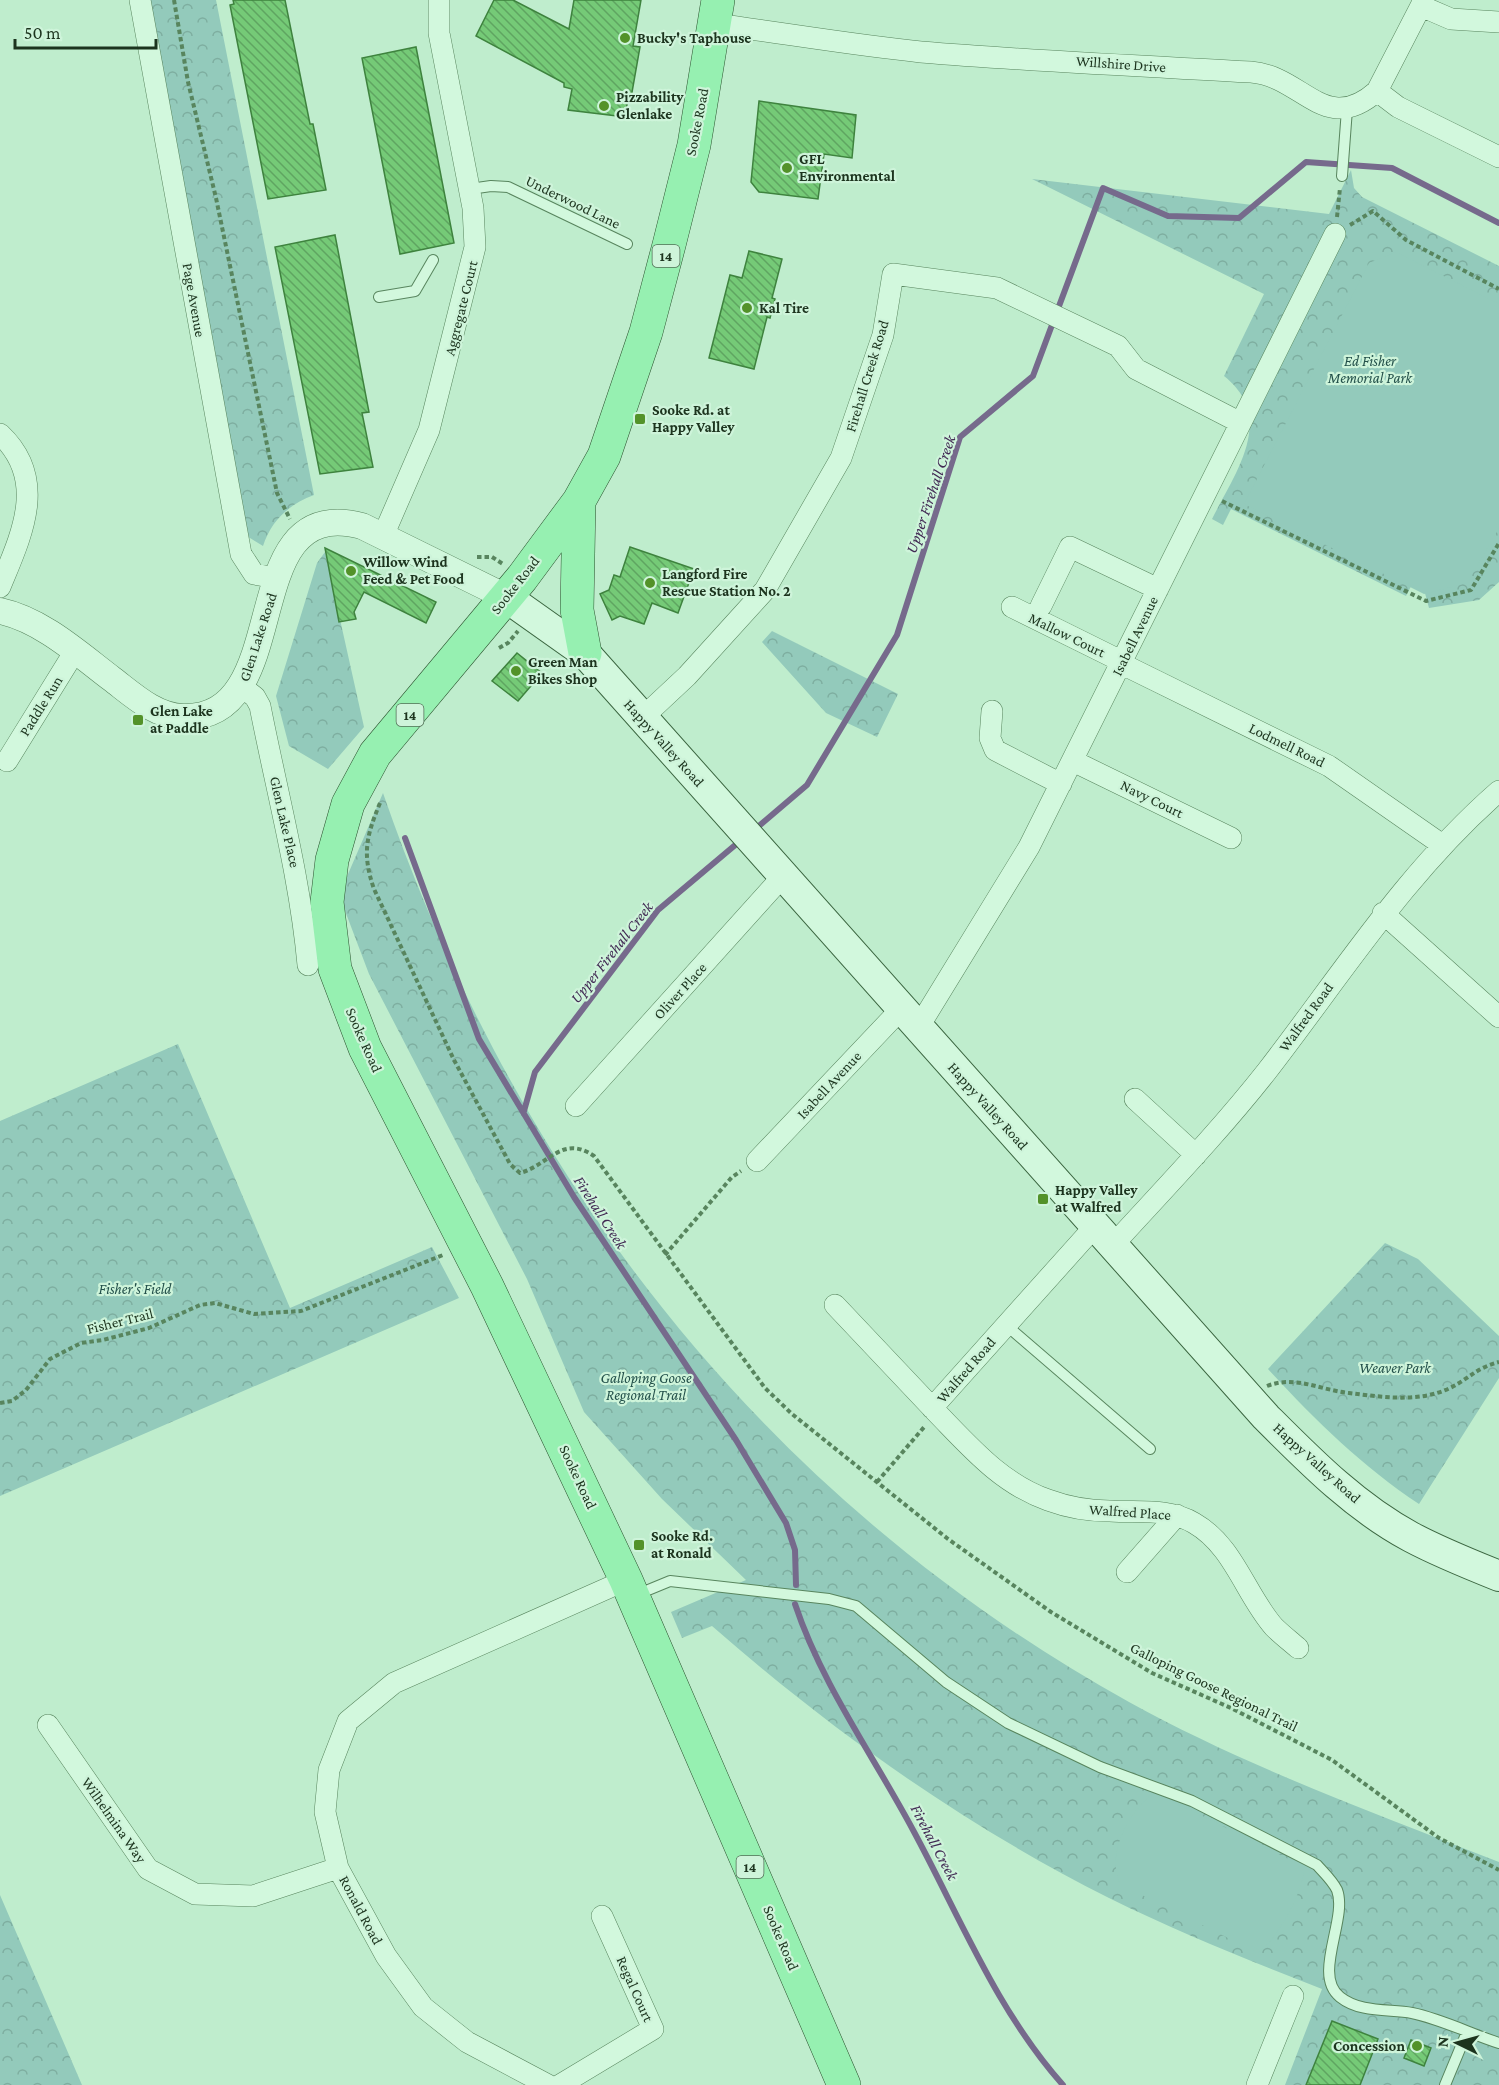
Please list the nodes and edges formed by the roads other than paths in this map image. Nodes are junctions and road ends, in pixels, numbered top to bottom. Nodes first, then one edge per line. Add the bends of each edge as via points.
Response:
1 (140, 0) edge
2 (439, 0) edge
3 (1422, 3) edge
4 (716, 12) edge
5 (1499, 22) edge
6 (1377, 91) junction
7 (1347, 109) junction
8 (1499, 157) edge
9 (1342, 176) road end
10 (470, 189) junction
11 (1335, 234) road end
12 (627, 244) dead end
13 (433, 260) dead end
14 (380, 297) dead end
15 (1239, 422) junction
16 (0, 434) edge
17 (579, 501) junction
18 (383, 536) junction
19 (277, 578) junction
20 (0, 587) edge
21 (1158, 589) junction
22 (506, 597) junction
23 (1041, 606) dead end
24 (1012, 608) dead end
25 (0, 611) edge
26 (75, 651) junction
27 (585, 652) junction
28 (1122, 663) junction
29 (242, 687) junction
30 (992, 711) dead end
31 (642, 719) junction
32 (6, 761) dead end
33 (1073, 761) junction
34 (1061, 784) junction
35 (1499, 790) edge
36 (1231, 838) dead end
37 (1442, 844) junction
38 (783, 876) junction
39 (1383, 913) junction
40 (308, 965) dead end
41 (1499, 1017) edge
42 (909, 1019) junction
43 (1135, 1099) dead end
44 (576, 1106) dead end
45 (1196, 1155) junction
46 (757, 1161) road end
47 (1104, 1235) junction
48 (835, 1305) dead end
49 (1006, 1325) junction
50 (935, 1410) junction
51 (1150, 1449) dead end
52 (1177, 1515) junction
53 (1127, 1572) dead end
54 (1499, 1576) edge
55 (630, 1588) junction
56 (1298, 1648) dead end
57 (48, 1725) dead end
58 (339, 1868) junction
59 (602, 1916) dead end
60 (1293, 1996) dead end
61 (1467, 2032) junction
62 (1499, 2043) edge
63 (548, 2085) edge
64 (560, 2085) edge
65 (844, 2085) edge
66 (1257, 2085) edge
67 (1445, 2085) edge

1 - 19 street, Page Avenue via 241,554 254,574
2 - 10 street, Aggregate Court via 439,33
3 - 5 street via 1451,19
3 - 6 street
4 - 7 street, Willshire Drive via 920,52 1266,74 1333,109
4 - 17 main road, Sooke Road / 14 via 694,146 646,332 604,456
6 - 7 street via 1363,103
6 - 8 street via 1395,105
7 - 9 lane
10 - 12 lane, Underwood Lane via 508,187
10 - 18 street, Aggregate Court via 474,260 429,430
11 - 15 street, Isabell Avenue
13 - 14 lane via 415,291
15 - 21 street, Isabell Avenue
15 - 31 street, Firehall Creek Road via 1136,369 1118,346 997,288 893,274 883,335 841,458 765,591
16 - 20 street via 18,458 26,480 28,503 25,527
17 - 22 main road, Sooke Road / 14
17 - 27 main road via 577,610
18 - 19 street, Glen Lake Road via 352,524 320,526 289,548
18 - 22 street, Glen Lake Road
19 - 29 street, Glen Lake Road
21 - 23 street via 1070,547
21 - 28 street, Isabell Avenue
22 - 27 main road, Happy Valley Road
22 - 55 main road, Sooke Road / 14 via 375,754 348,804 332,860 327,902 335,969 365,1048 467,1245
24 - 28 street, Mallow Court
25 - 26 street, Glen Lake Road via 11,613
26 - 29 street, Glen Lake Road via 141,701 170,716 193,717 212,711
26 - 32 street, Paddle Run
27 - 31 main road, Happy Valley Road
28 - 33 street, Isabell Avenue
28 - 37 street, Lodmell Road via 1329,766
29 - 40 street, Glen Lake Place via 260,706 295,863
30 - 34 street via 990,738 995,750
31 - 38 main road, Happy Valley Road
33 - 34 street, Isabell Avenue
33 - 36 street, Navy Court
34 - 42 street, Isabell Avenue via 999,900
35 - 37 street, Walfred Road
37 - 39 street, Walfred Road
38 - 42 main road, Happy Valley Road
38 - 44 street, Oliver Place
39 - 41 street
39 - 45 street, Walfred Road via 1267,1070
42 - 46 street, Isabell Avenue
42 - 47 main road, Happy Valley Road
43 - 45 street
45 - 47 street, Walfred Road
47 - 49 street, Walfred Road
47 - 54 main road, Happy Valley Road via 1311,1462 1383,1520
48 - 50 street, Walfred Place
49 - 50 street, Walfred Road
49 - 51 lane
50 - 52 street, Walfred Place via 990,1467 1047,1500 1108,1512 1160,1511
52 - 53 street
52 - 56 street, Walfred Place via 1210,1534 1274,1626
55 - 58 street, Ronald Road via 394,1683 348,1721 328,1770 325,1812
55 - 61 lane via 670,1581 856,1606 946,1682 1008,1723 1100,1767 1192,1802 1317,1865 1338,1892 1329,1972 1333,1989 1341,1998 1379,2012 1411,2013
55 - 65 main road, Sooke Road / 14
57 - 58 street, Wilhelmina Way via 148,1869 195,1894 253,1896
58 - 63 street, Ronald Road via 386,1956 423,2007 467,2042
59 - 64 street, Regal Court via 653,2029
60 - 66 street
61 - 62 lane
61 - 67 lane

